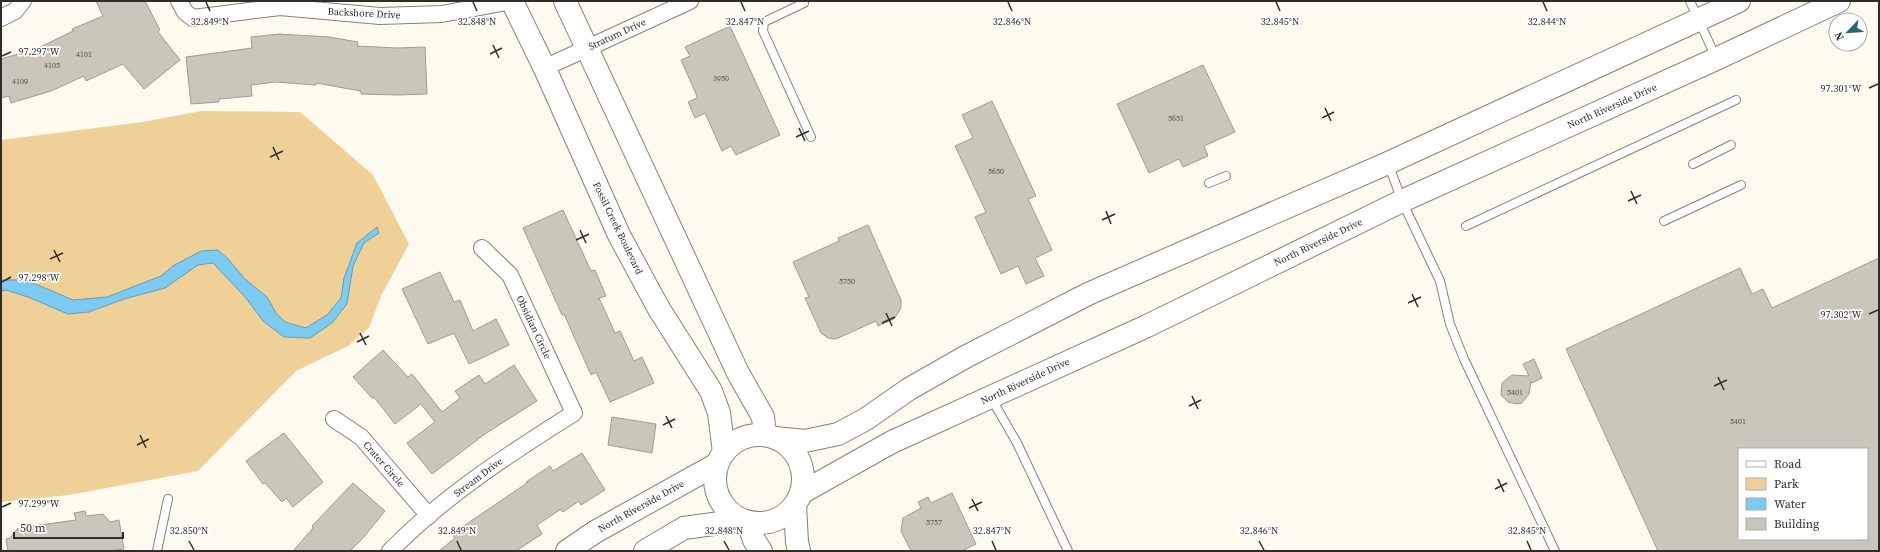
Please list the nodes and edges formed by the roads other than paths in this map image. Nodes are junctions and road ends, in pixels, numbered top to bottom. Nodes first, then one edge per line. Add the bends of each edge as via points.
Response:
1 (23, 1) edge
2 (179, 1) edge
3 (512, 1) edge
4 (565, 1) edge
5 (690, 1) edge
6 (1739, 1) edge
7 (1839, 1) edge
8 (804, 3) dead end
9 (378, 8) edge
10 (1694, 10) edge
11 (1, 18) edge
12 (586, 48) junction
13 (1716, 59) junction
14 (544, 68) junction
15 (1736, 100) dead end
16 (811, 137) dead end
17 (1731, 144) dead end
18 (1388, 163) junction
19 (1693, 164) dead end
20 (1226, 176) dead end
21 (1209, 183) dead end
22 (1741, 185) dead end
23 (1402, 200) junction
24 (1664, 221) dead end
25 (1466, 226) dead end
26 (482, 248) dead end
27 (990, 397) junction
28 (574, 413) joint
29 (334, 419) dead end
30 (770, 436) junction
31 (720, 458) junction
32 (168, 499) dead end
33 (798, 499) junction
34 (429, 516) junction
35 (744, 521) junction
36 (157, 551) edge
37 (390, 551) edge
38 (567, 551) edge
39 (645, 551) edge
40 (761, 551) edge
41 (800, 551) edge
42 (1068, 551) edge
43 (1555, 551) edge

1 - 11 street via 15,11
2 - 9 street, Backshore Drive via 185,12 193,18 280,7
3 - 9 street, Backshore Drive via 442,14
3 - 14 main road, Fossil Creek Boulevard
4 - 12 main road
5 - 12 street, Stratum Drive
6 - 10 main road
7 - 13 main road, North Riverside Drive
8 - 16 lane via 764,22 763,30
10 - 13 lane
10 - 18 main road
12 - 14 street, Stratum Drive
12 - 30 main road
13 - 23 main road, North Riverside Drive
14 - 31 main road, Fossil Creek Boulevard via 619,235 710,391 719,413
15 - 25 lane
17 - 19 lane
18 - 23 lane
18 - 30 main road via 1088,294 967,356 838,434 805,441
20 - 21 lane
22 - 24 lane
23 - 27 main road, North Riverside Drive via 1147,326
23 - 43 lane via 1440,280 1450,324 1464,360
26 - 28 street, Obsidian Circle via 510,275
27 - 33 main road, North Riverside Drive via 892,442
27 - 42 lane via 1017,443
28 - 34 street, Stream Drive via 487,468
29 - 34 street, Crater Circle via 361,437
30 - 31 main road via 754,435 742,438 732,443
30 - 33 main road via 791,449 801,466 803,479
31 - 35 main road via 714,477 716,491 721,503 730,513
31 - 38 main road, North Riverside Drive
32 - 36 lane
33 - 35 main road via 788,513 774,521 758,524
33 - 41 main road via 797,542
34 - 37 street, Stream Drive via 410,530
35 - 39 main road via 684,528
35 - 40 main road

